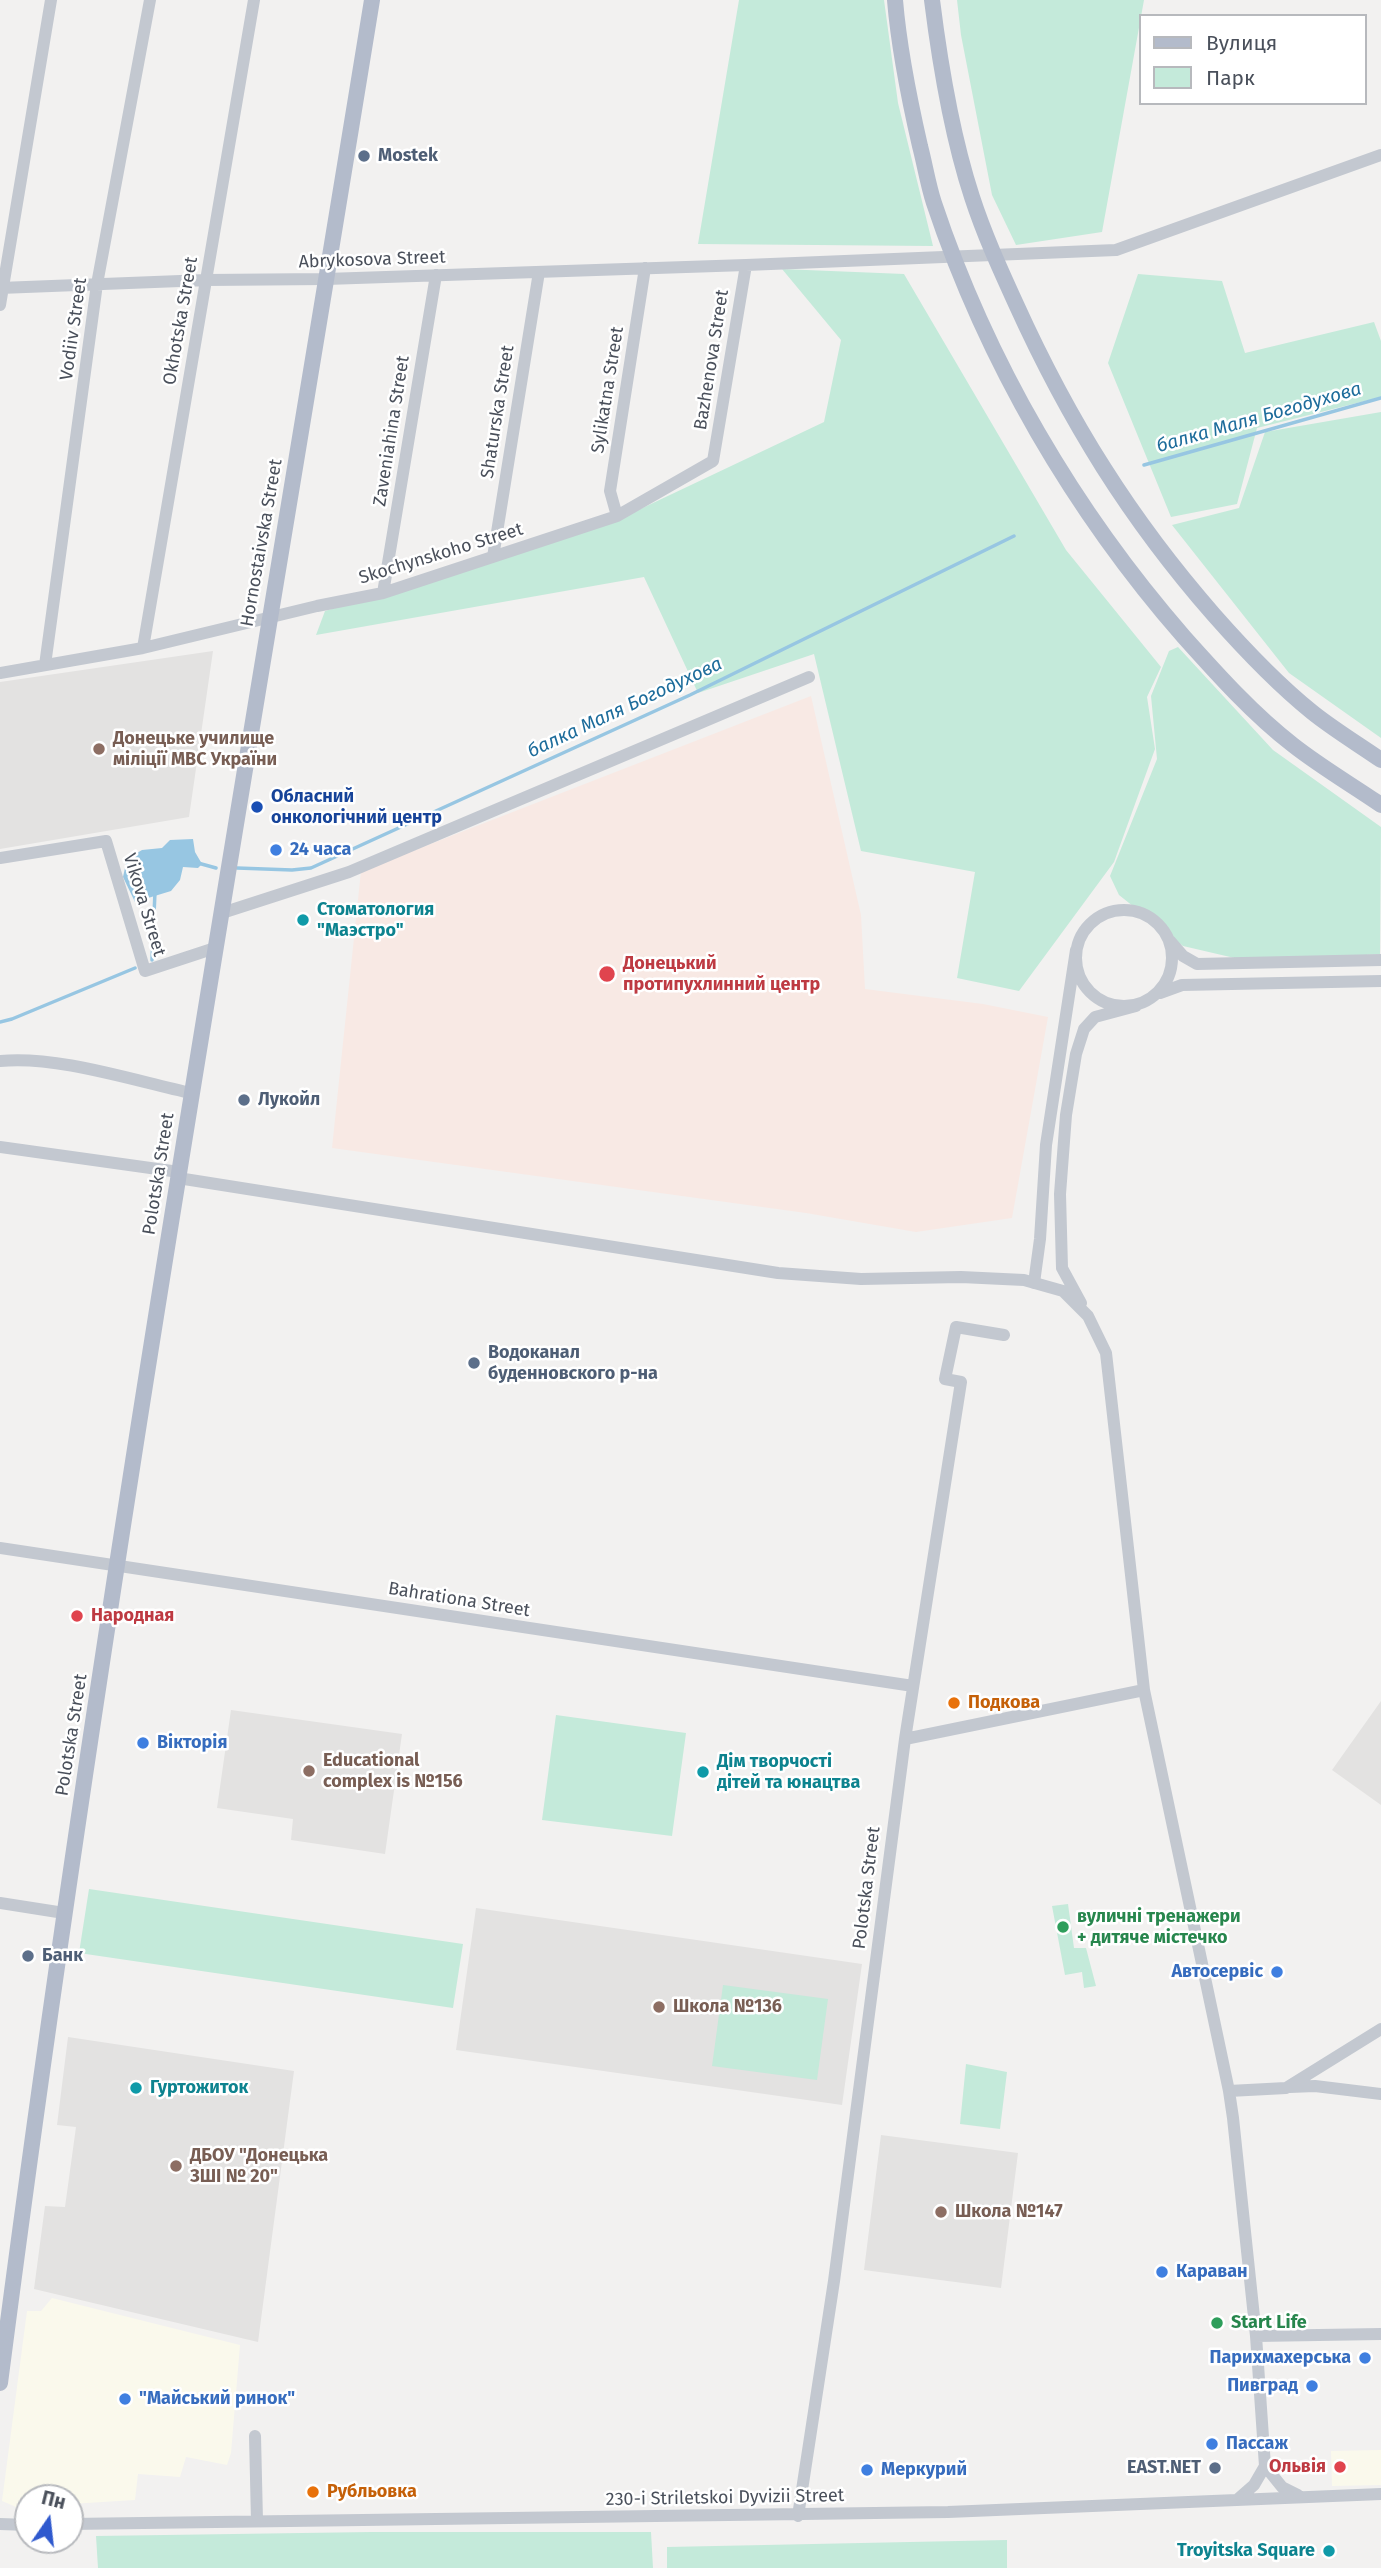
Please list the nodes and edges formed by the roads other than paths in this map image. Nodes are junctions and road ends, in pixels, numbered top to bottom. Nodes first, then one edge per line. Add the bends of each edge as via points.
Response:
1 (51, 0) edge
2 (150, 0) edge
3 (254, 0) edge
4 (372, 0) edge
5 (895, 0) edge
6 (932, 0) edge
7 (1381, 155) edge
8 (746, 265) junction
9 (645, 268) junction
10 (539, 272) junction
11 (436, 275) junction
12 (326, 279) junction
13 (206, 280) junction
14 (97, 284) junction
15 (1, 288) edge
16 (0, 305) edge
17 (713, 461) joint
18 (617, 516) junction
19 (493, 557) junction
20 (383, 593) junction
21 (268, 618) junction
22 (142, 649) junction
23 (45, 665) junction
24 (0, 673) edge
25 (809, 677) dead end
26 (1381, 760) edge
27 (1381, 805) edge
28 (0, 858) edge
29 (222, 913) junction
30 (1168, 938) junction
31 (215, 948) junction
32 (1076, 950) junction
33 (1381, 960) edge
34 (1381, 981) edge
35 (1156, 995) junction
36 (1136, 1006) junction
37 (0, 1061) edge
38 (191, 1093) junction
39 (0, 1147) edge
40 (178, 1175) junction
41 (1034, 1283) junction
42 (1088, 1316) junction
43 (1004, 1335) dead end
44 (0, 1548) edge
45 (118, 1566) junction
46 (913, 1686) junction
47 (1144, 1690) junction
48 (905, 1739) junction
49 (0, 1903) edge
50 (64, 1913) junction
51 (1381, 2029) edge
52 (1286, 2088) junction
53 (1229, 2091) junction
54 (1381, 2094) edge
55 (1381, 2334) edge
56 (1256, 2336) junction
57 (0, 2383) edge
58 (254, 2436) dead end
59 (1265, 2466) junction
60 (1381, 2494) edge
61 (1301, 2497) junction
62 (1238, 2499) junction
63 (798, 2516) junction
64 (257, 2521) junction
65 (84, 2524) edge

1 - 15 street
2 - 14 street, Vodiiv Street
3 - 13 street, Okhotska Street
4 - 12 main road, Hornostaivska Street
5 - 27 main road via 909,100 933,201 970,296 1037,431 1156,605 1256,712 1293,744
6 - 26 main road via 946,93 971,195 1041,359 1074,421 1145,531 1234,637 1313,713
7 - 8 street, Abrykosova Street via 1116,250
8 - 9 street, Abrykosova Street
8 - 17 street, Bazhenova Street
9 - 10 street, Abrykosova Street
9 - 18 street, Sylikatna Street via 610,491
10 - 11 street, Abrykosova Street
10 - 19 street, Shaturska Street
11 - 12 street, Abrykosova Street
11 - 20 street, Zaveniahina Street
12 - 13 street, Abrykosova Street
12 - 21 main road, Hornostaivska Street
13 - 14 street, Abrykosova Street
13 - 22 street, Okhotska Street
14 - 15 street, Abrykosova Street
14 - 23 street, Vodiiv Street
15 - 16 street
17 - 18 street, Skochynskoho Street
18 - 19 street, Skochynskoho Street
19 - 20 street, Skochynskoho Street
20 - 21 street, Skochynskoho Street
21 - 22 street, Skochynskoho Street
21 - 29 main road, Hornostaivska Street
22 - 23 street, Skochynskoho Street
23 - 24 street, Skochynskoho Street
25 - 29 street via 349,872
28 - 31 street, Vikova Street via 106,841 145,971
29 - 31 main road, Hornostaivska Street
30 - 32 street via 1154,920 1123,910 1092,921
30 - 33 street via 1197,964
30 - 35 street via 1173,961 1170,976
31 - 38 main road, Hornostaivska Street
32 - 36 street via 1076,967 1091,995 1120,1007
32 - 41 street via 1046,1145
34 - 35 street via 1182,985
35 - 36 street
36 - 42 street via 1095,1017 1084,1029 1076,1054 1060,1194 1062,1268
37 - 38 street via 32,1059 63,1064
38 - 40 main road, Polotska Street
39 - 40 street
40 - 41 street via 778,1273
40 - 45 main road, Polotska Street
41 - 42 street via 1063,1291
42 - 47 street via 1105,1353
43 - 46 street, Polotska Street via 956,1327 945,1379 961,1382
44 - 45 street, Bahrationa Street
45 - 46 street, Bahrationa Street
45 - 50 main road, Polotska Street
46 - 48 street, Polotska Street
47 - 48 street
47 - 53 street
48 - 63 street, Polotska Street
49 - 50 street
50 - 57 main road, Polotska Street
51 - 52 street
52 - 53 street
52 - 54 street via 1315,2086
53 - 56 street
55 - 56 street
56 - 59 street
58 - 64 street
59 - 61 street via 1282,2487
59 - 62 street via 1254,2485
60 - 61 street, 230-i Striletskoi Dyvizii Street
61 - 62 street, 230-i Striletskoi Dyvizii Street
62 - 63 street, 230-i Striletskoi Dyvizii Street
63 - 64 street, 230-i Striletskoi Dyvizii Street
64 - 65 street, 230-i Striletskoi Dyvizii Street

